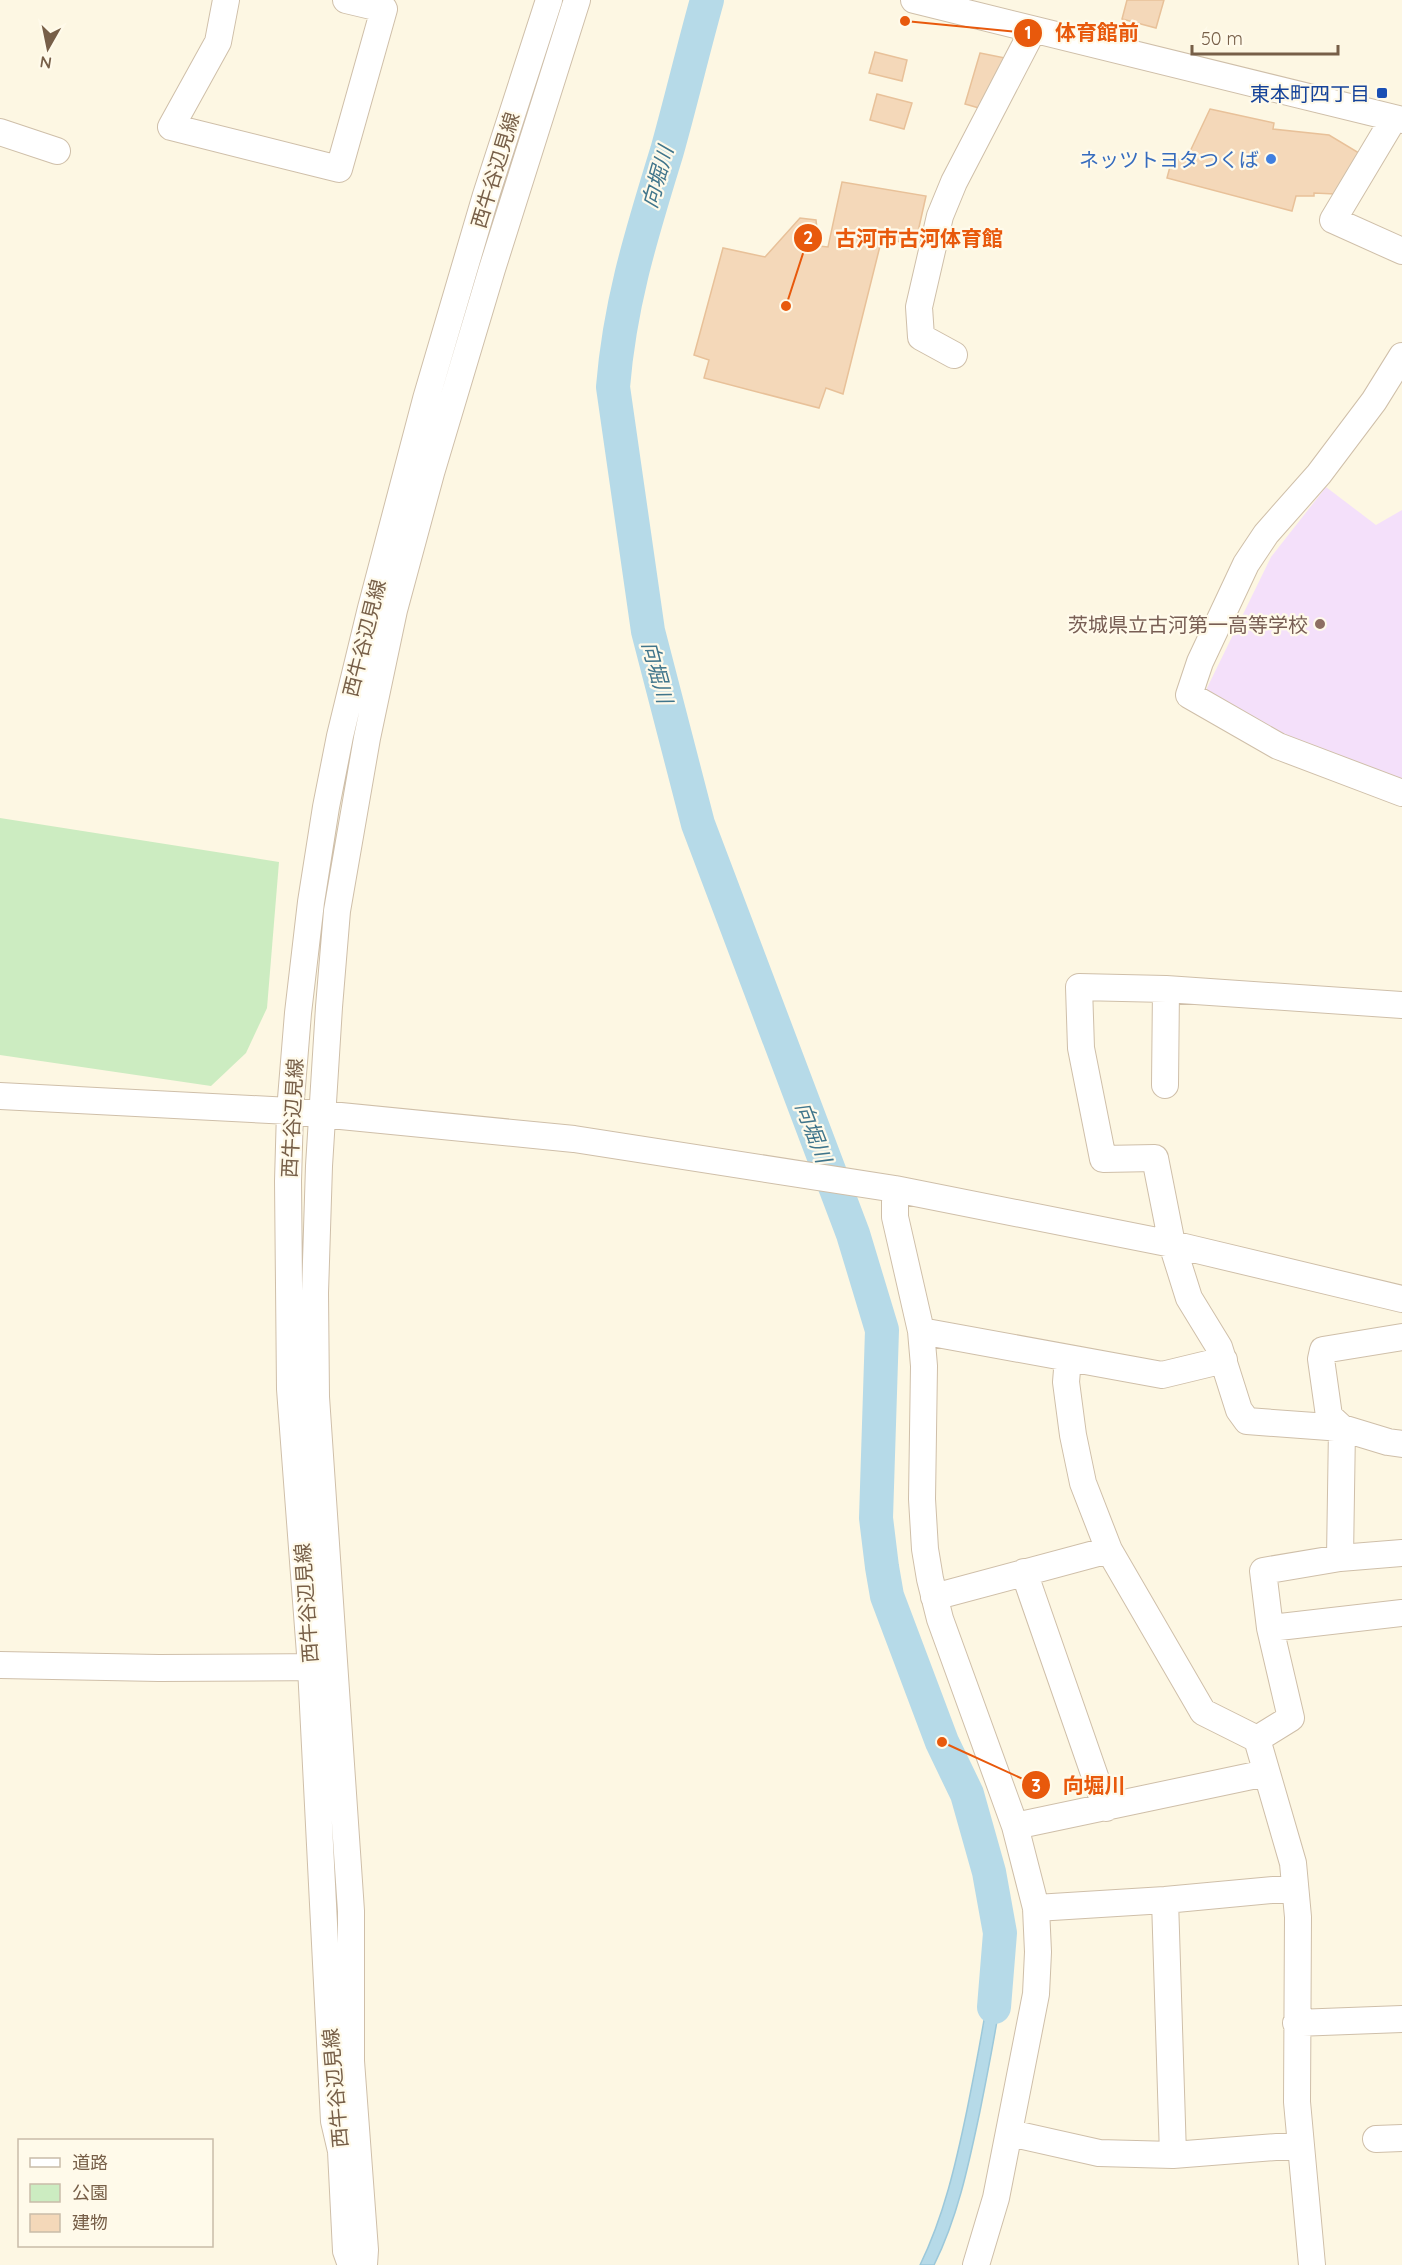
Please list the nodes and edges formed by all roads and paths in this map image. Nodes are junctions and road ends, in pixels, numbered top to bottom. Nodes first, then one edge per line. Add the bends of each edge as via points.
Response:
1 (226, 0) edge
2 (346, 0) edge
3 (549, 0) edge
4 (577, 0) edge
5 (914, 0) edge
6 (1033, 30) junction
7 (1398, 119) edge
8 (0, 132) edge
9 (57, 151) dead end
10 (1402, 251) edge
11 (954, 355) dead end
12 (1402, 356) edge
13 (1402, 793) edge
14 (1166, 988) junction
15 (1402, 1005) edge
16 (1164, 1085) dead end
17 (0, 1096) edge
18 (290, 1111) junction
19 (322, 1114) junction
20 (895, 1189) junction
21 (1172, 1244) junction
22 (1402, 1299) edge
23 (921, 1331) junction
24 (1402, 1337) edge
25 (1068, 1358) junction
26 (1224, 1360) junction
27 (1342, 1428) junction
28 (1402, 1444) edge
29 (1108, 1550) junction
30 (1402, 1553) edge
31 (1340, 1557) junction
32 (1024, 1572) junction
33 (934, 1597) junction
34 (1402, 1613) edge
35 (1270, 1628) junction
36 (0, 1665) edge
37 (322, 1667) junction
38 (1257, 1740) junction
39 (1266, 1773) junction
40 (1106, 1808) junction
41 (1015, 1826) junction
42 (1294, 1888) junction
43 (1165, 1900) junction
44 (1036, 1908) junction
45 (1402, 2019) edge
46 (1296, 2023) junction
47 (1010, 2133) junction
48 (1402, 2138) edge
49 (1376, 2139) dead end
50 (1301, 2145) junction
51 (1173, 2155) junction
52 (351, 2265) edge
53 (364, 2265) edge
54 (976, 2265) edge
55 (1312, 2265) edge

1 - 2 street via 218,42 171,127 339,169 384,9
3 - 18 street, 西牛谷辺見線 via 426,399 340,736 311,902
4 - 19 street, 西牛谷辺見線 via 488,280 394,610 337,911
5 - 6 street
6 - 7 street
6 - 11 street via 940,216 919,321 921,337
7 - 10 street via 1333,220
8 - 9 street
12 - 13 street via 1374,401 1246,564 1200,662 1189,695 1278,746
14 - 15 street
14 - 16 street
14 - 21 street via 1079,987 1081,1048 1103,1159 1155,1158
17 - 18 street
18 - 19 street
18 - 37 street, 西牛谷辺見線 via 290,1389
19 - 20 street via 574,1139
19 - 37 street, 西牛谷辺見線 via 315,1293
20 - 21 street
20 - 23 street via 895,1217
21 - 22 street
21 - 26 street via 1189,1298
23 - 25 street
23 - 33 street via 922,1498 925,1549
24 - 27 street via 1323,1350 1329,1416
25 - 26 street via 1162,1375
25 - 29 street via 1066,1382 1073,1435 1083,1483
26 - 27 street via 1239,1410 1247,1421
27 - 28 street
27 - 31 street
29 - 32 street
29 - 38 street via 1203,1712
30 - 31 street
31 - 35 street via 1263,1571
32 - 33 street
32 - 40 street
33 - 41 street
34 - 35 street
35 - 38 street via 1291,1719
36 - 37 street
37 - 52 street, 西牛谷辺見線 via 334,2121 341,2151 346,2251
37 - 53 street, 西牛谷辺見線 via 351,1911 351,2061
38 - 39 street
39 - 40 street
39 - 42 street via 1291,1854
40 - 41 street
41 - 44 street
42 - 43 street
42 - 46 street via 1298,1917
43 - 44 street
43 - 51 street
44 - 47 street via 1036,1994
45 - 46 street
46 - 50 street
47 - 51 street via 1099,2153
47 - 54 street
48 - 49 street
50 - 51 street
50 - 55 street

